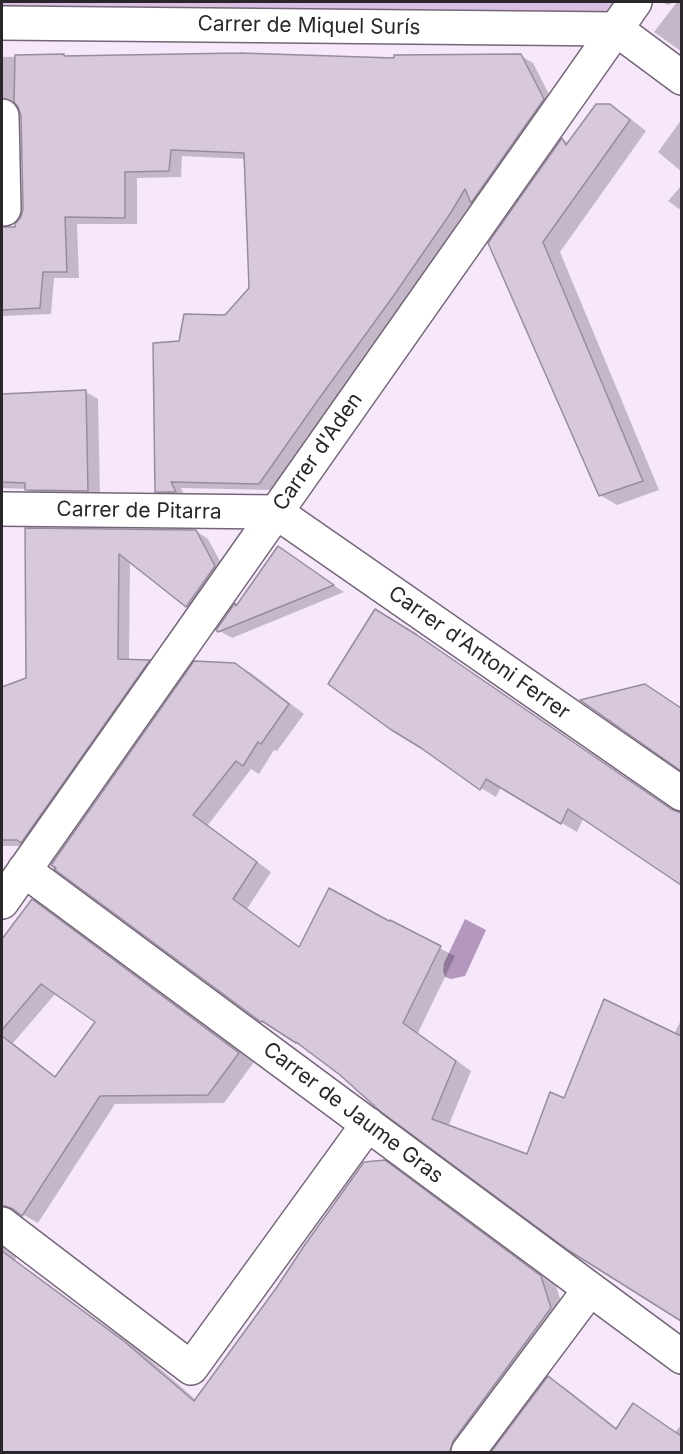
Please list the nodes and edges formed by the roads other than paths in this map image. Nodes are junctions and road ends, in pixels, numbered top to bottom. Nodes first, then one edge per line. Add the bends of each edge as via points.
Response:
1 (635, 2) edge
2 (2, 23) edge
3 (616, 29) junction
4 (681, 78) edge
5 (2, 116) edge
6 (4, 209) dead end
7 (2, 509) edge
8 (276, 512) junction
9 (681, 794) edge
10 (24, 870) junction
11 (2, 902) edge
12 (368, 1124) junction
13 (2, 1224) edge
14 (590, 1289) junction
15 (681, 1357) edge
16 (468, 1452) edge

1 - 3 street, Carrer d'Aden
2 - 3 street, Carrer de Miquel Surís
3 - 4 street
3 - 8 street, Carrer d'Aden
5 - 6 street
7 - 8 street, Carrer de Pitarra
8 - 9 street, Carrer d'Antoni Ferrer
8 - 10 street, Carrer d'Aden
10 - 11 street, Carrer d'Aden
10 - 12 street, Carrer de Jaume Gras
12 - 13 street via 191,1368
12 - 14 street, Carrer de Jaume Gras
14 - 15 street, Carrer de Jaume Gras
14 - 16 street

